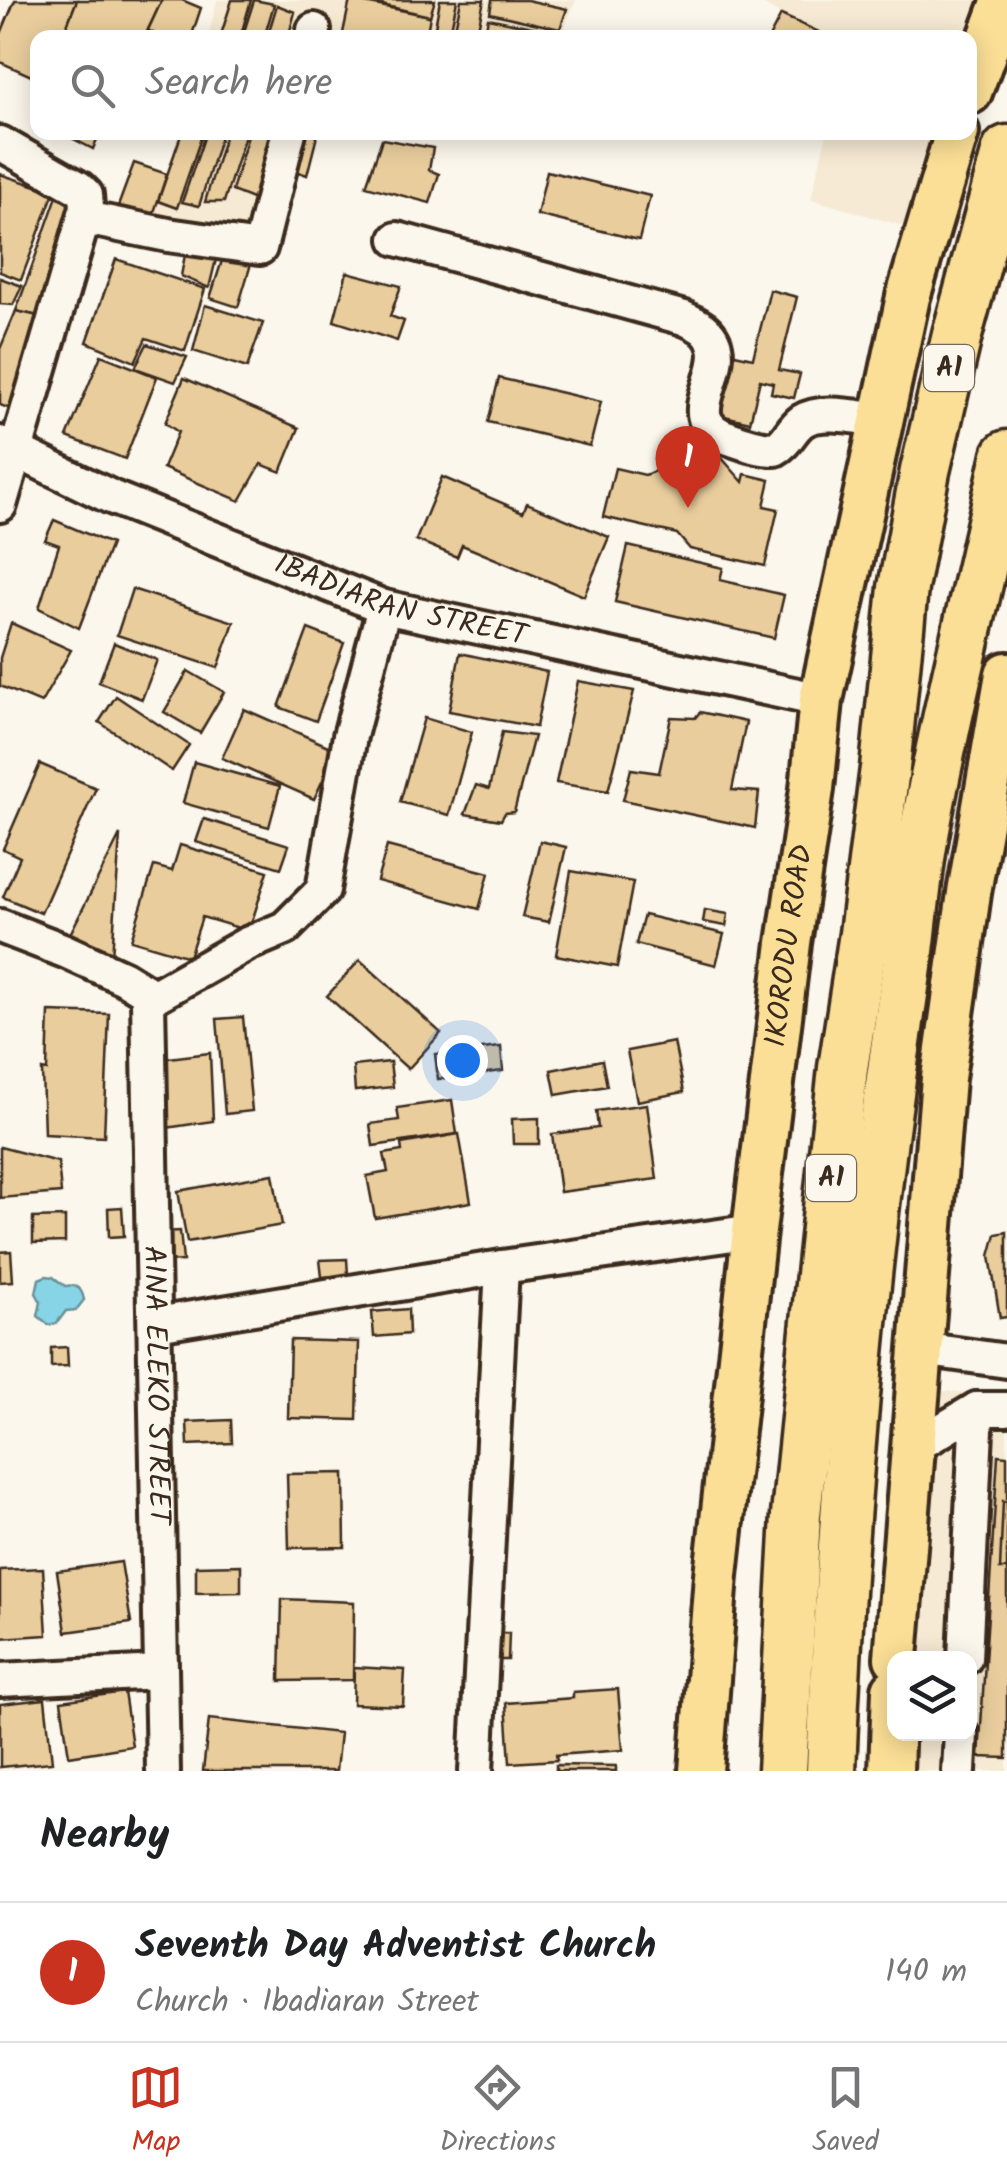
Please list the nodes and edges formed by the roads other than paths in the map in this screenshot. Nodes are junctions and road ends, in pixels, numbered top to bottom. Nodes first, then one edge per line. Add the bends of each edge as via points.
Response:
1 (1004, 0) edge
2 (977, 73) edge
3 (287, 140) edge
4 (955, 140) edge
5 (0, 143) edge
6 (1007, 150) edge
7 (86, 206) junction
8 (397, 239) dead end
9 (881, 420) junction
10 (8, 446) edge
11 (1007, 455) edge
12 (0, 505) edge
13 (384, 607) junction
14 (1007, 674) edge
15 (821, 700) junction
16 (0, 926) edge
17 (148, 1000) junction
18 (754, 1230) junction
19 (502, 1267) junction
20 (156, 1324) junction
21 (921, 1349) junction
22 (1007, 1361) edge
23 (992, 1409) edge
24 (912, 1448) junction
25 (897, 1651) edge
26 (966, 1651) edge
27 (160, 1672) junction
28 (0, 1680) edge
29 (892, 1741) edge
30 (961, 1741) edge
31 (163, 1771) edge
32 (476, 1771) edge
33 (701, 1771) edge
34 (782, 1771) edge
35 (831, 1771) edge
36 (891, 1771) edge
37 (959, 1771) edge

1 - 2 main road
3 - 7 street via 260,248 168,235
4 - 9 main road, IKORODU ROAD via 908,297
5 - 7 street via 68,181
6 - 34 highway, A1 via 957,335 902,588 796,1515
7 - 10 street
8 - 9 street via 684,318 706,330 715,362 704,418 717,434 775,449 812,416
9 - 15 main road, IKORODU ROAD
10 - 12 street
10 - 13 street, IBADIARAN STREET via 111,497
11 - 35 highway, A1 via 946,722 892,1070 848,1485
13 - 15 street, IBADIARAN STREET
13 - 17 street via 350,736 323,890 284,928
14 - 21 main road via 943,1078
15 - 18 main road, IKORODU ROAD
16 - 17 street via 124,978
17 - 20 street, AINA ELEKO STREET
18 - 19 street
18 - 33 main road, IKORODU ROAD
19 - 20 street
19 - 32 street
20 - 27 street, AINA ELEKO STREET
21 - 22 street
21 - 24 main road
23 - 24 street
23 - 26 street
24 - 25 main road
27 - 28 street
27 - 31 street, AINA ELEKO STREET
29 - 36 main road
30 - 37 street

